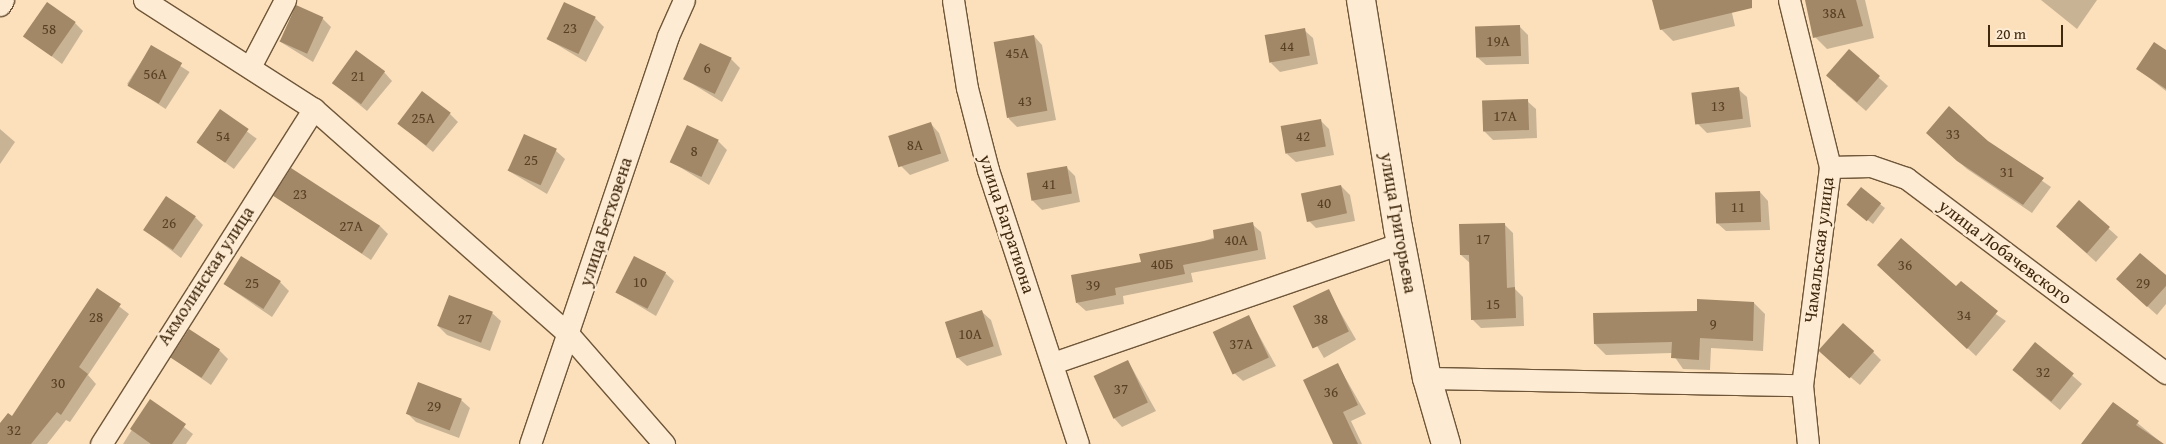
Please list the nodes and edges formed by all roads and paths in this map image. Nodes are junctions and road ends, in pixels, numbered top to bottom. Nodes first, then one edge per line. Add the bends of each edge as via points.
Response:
1 (3, 0) edge
2 (144, 0) edge
3 (284, 0) edge
4 (684, 0) edge
5 (953, 0) edge
6 (1361, 0) edge
7 (1789, 0) edge
8 (0, 5) edge
9 (250, 67) junction
10 (314, 109) junction
11 (1830, 167) junction
12 (1402, 243) junction
13 (569, 335) junction
14 (1053, 363) junction
15 (2166, 373) edge
16 (1427, 378) junction
17 (1802, 385) junction
18 (100, 444) edge
19 (530, 444) edge
20 (664, 444) edge
21 (1078, 444) edge
22 (1446, 444) edge
23 (1808, 444) edge

1 - 8 street
2 - 9 street
3 - 9 street
4 - 13 street, улица Бетховена via 668,36
5 - 14 street, улица Багратиона via 967,88 988,170
6 - 12 main road, улица Григорьева
7 - 11 street, Чамальская улица
9 - 10 street
10 - 13 street
10 - 18 street, Акмолинская улица
11 - 15 street, улица Лобачевского via 1871,166 1906,178
11 - 17 street, Чамальская улица
12 - 14 street
12 - 16 main road, улица Григорьева
13 - 19 street, улица Бетховена
13 - 20 street
14 - 21 street, улица Багратиона
16 - 17 street
16 - 22 main road, улица Григорьева
17 - 23 street, Чамальская улица

